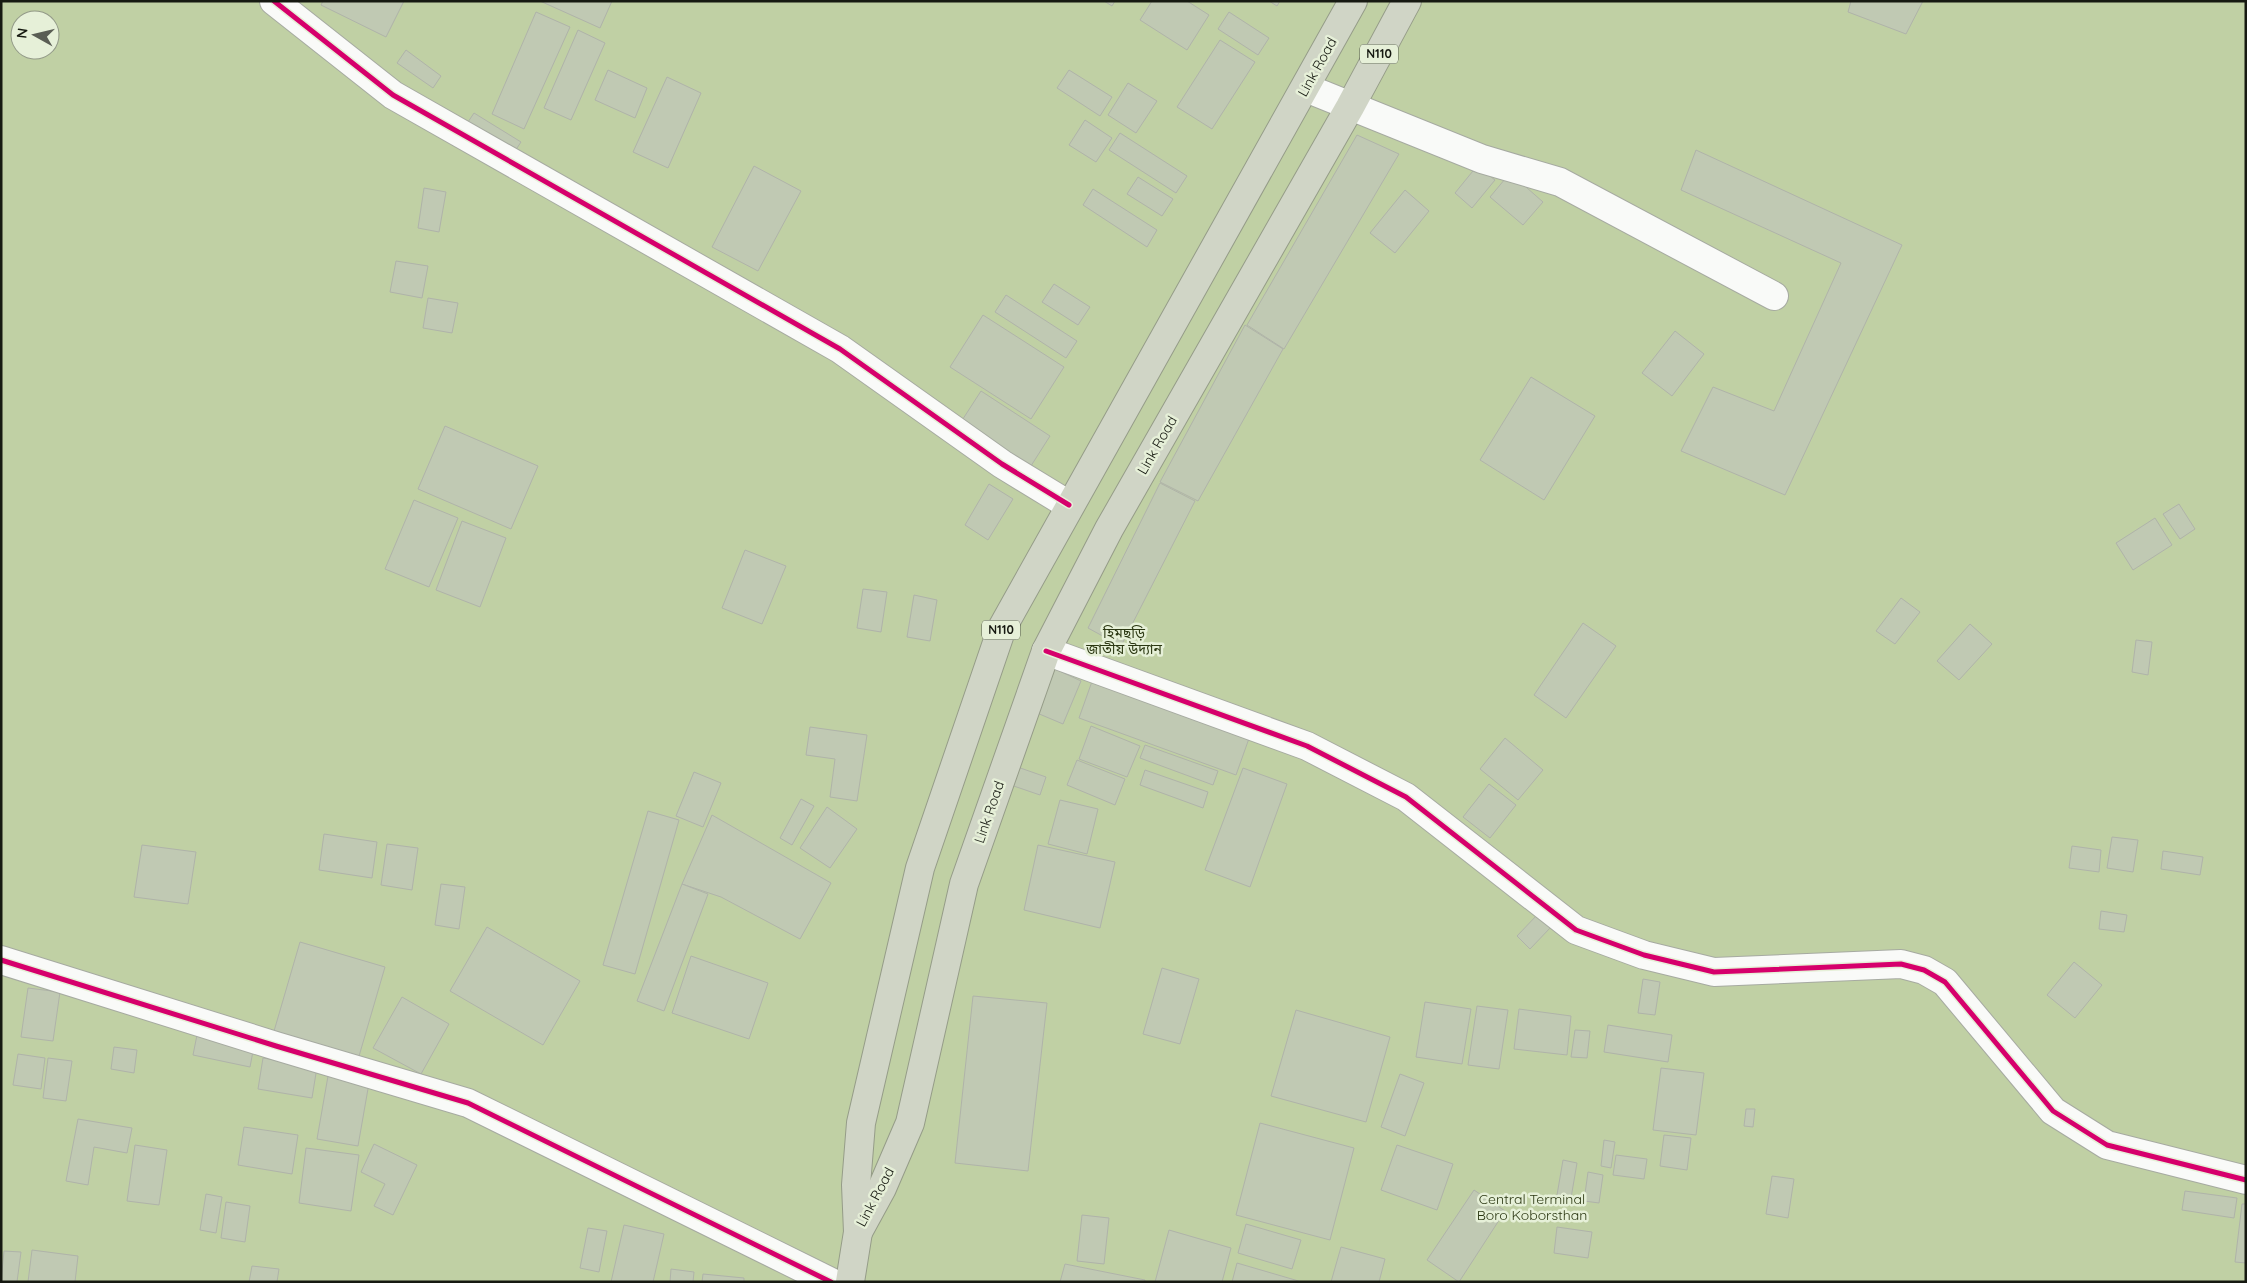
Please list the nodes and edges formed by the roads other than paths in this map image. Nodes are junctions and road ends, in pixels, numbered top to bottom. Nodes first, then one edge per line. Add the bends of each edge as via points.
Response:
1 (274, 1) edge
2 (1353, 1) edge
3 (1407, 1) edge
4 (1306, 88) junction
5 (1350, 108) junction
6 (1774, 296) dead end
7 (1069, 505) junction
8 (1046, 650) junction
9 (1, 960) edge
10 (2246, 1180) edge
11 (858, 1232) junction
12 (831, 1282) edge
13 (850, 1282) edge

1 - 7 street via 393,95 840,349 1002,464
2 - 4 highway, Link Road / N110
3 - 5 highway, Link Road / N110
4 - 5 street
4 - 7 highway, Link Road / N110
5 - 6 street via 1482,159 1560,182
5 - 8 highway, Link Road / N110 via 1109,529
7 - 11 highway, Link Road / N110 via 1002,628 920,868 861,1123 856,1185
8 - 10 street via 1307,746 1406,797 1576,930 1644,955 1714,972 1901,964 1924,970 1946,982 2053,1111 2107,1145
8 - 11 highway, Link Road / N110 via 964,884 910,1123 882,1188
9 - 12 street via 468,1103
11 - 13 highway, N110

